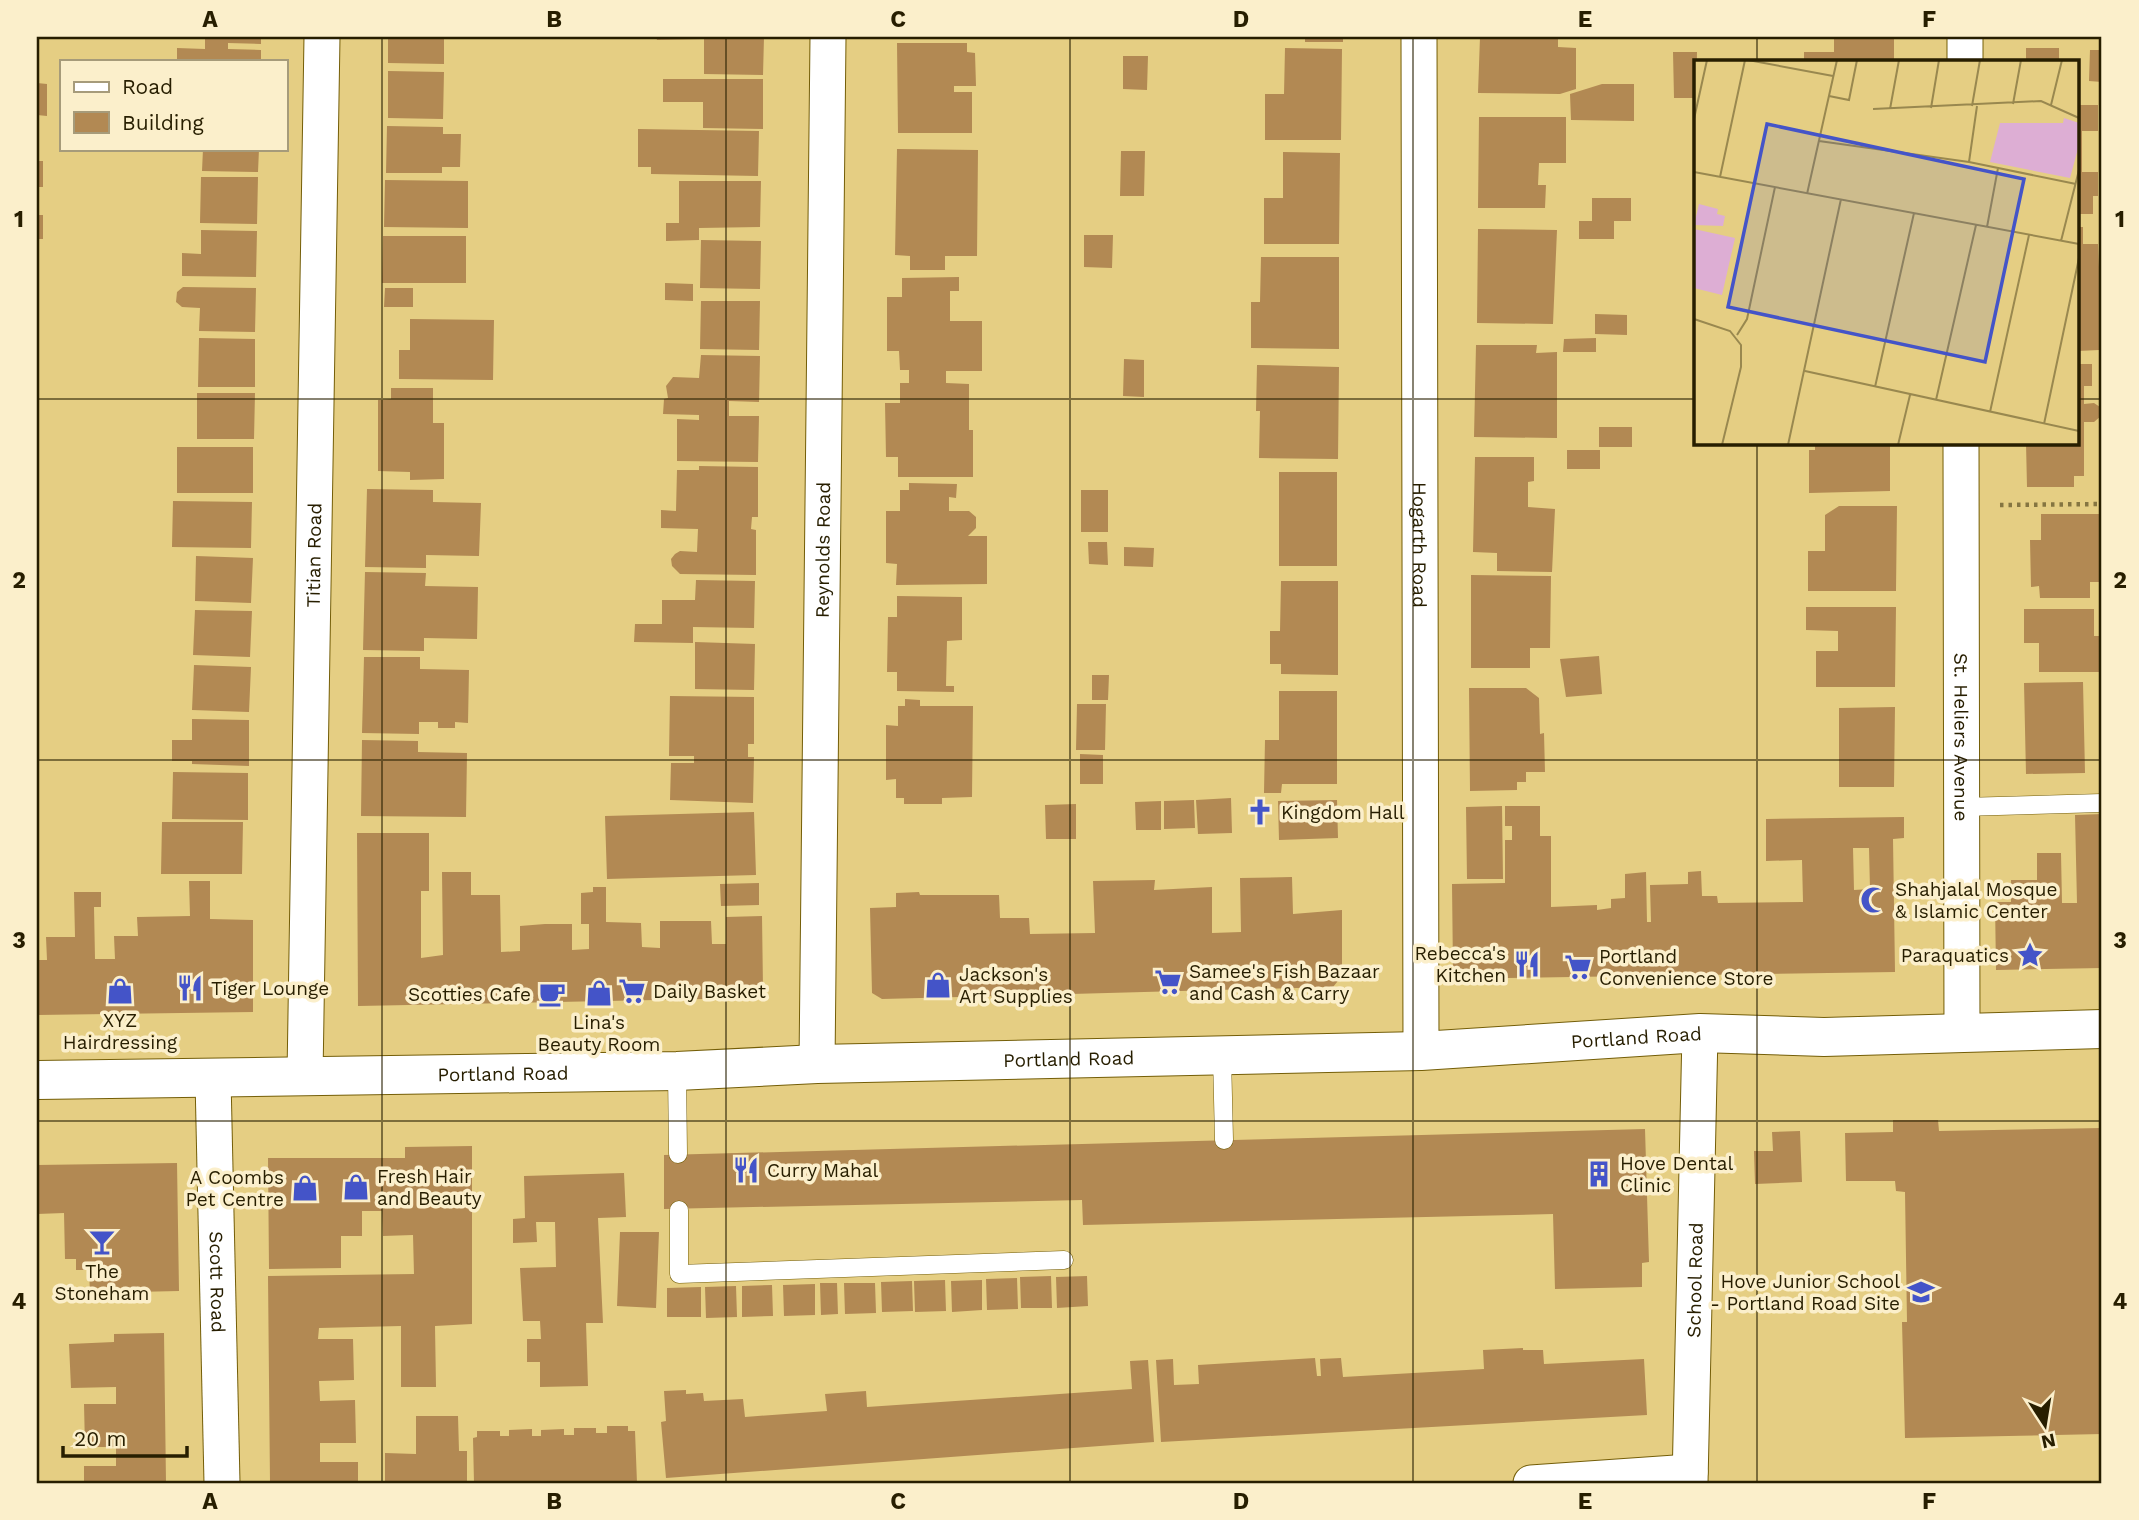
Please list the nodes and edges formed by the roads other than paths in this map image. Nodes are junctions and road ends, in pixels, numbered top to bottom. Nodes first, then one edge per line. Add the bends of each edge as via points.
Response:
1 (322, 37) edge
2 (828, 37) edge
3 (1419, 37) edge
4 (1965, 37) edge
5 (1965, 60) edge
6 (1961, 444) edge
7 (2102, 803) edge
8 (1962, 807) junction
9 (2102, 1029) edge
10 (1962, 1032) junction
11 (1700, 1033) junction
12 (1421, 1051) junction
13 (1222, 1056) junction
14 (817, 1064) junction
15 (677, 1071) junction
16 (304, 1075) junction
17 (214, 1079) junction
18 (37, 1080) edge
19 (1224, 1140) dead end
20 (678, 1154) dead end
21 (678, 1210) dead end
22 (1063, 1260) dead end
23 (1690, 1478) edge
24 (222, 1483) edge
25 (1531, 1483) edge

1 - 16 street, Titian Road
2 - 14 street, Reynolds Road
3 - 12 street, Hogarth Road
4 - 5 street
6 - 8 street, St. Heliers Avenue
7 - 8 lane
8 - 10 street, St. Heliers Avenue
9 - 10 street, Portland Road
10 - 11 street, Portland Road via 1824,1037
11 - 12 street, Portland Road
11 - 23 street, School Road
12 - 13 street, Portland Road
13 - 14 street, Portland Road
13 - 19 lane
14 - 15 street, Portland Road
15 - 16 street, Portland Road
15 - 20 lane
16 - 17 street, Portland Road
17 - 18 street, Portland Road
17 - 24 street, Scott Road
21 - 22 lane via 679,1274
23 - 25 street

